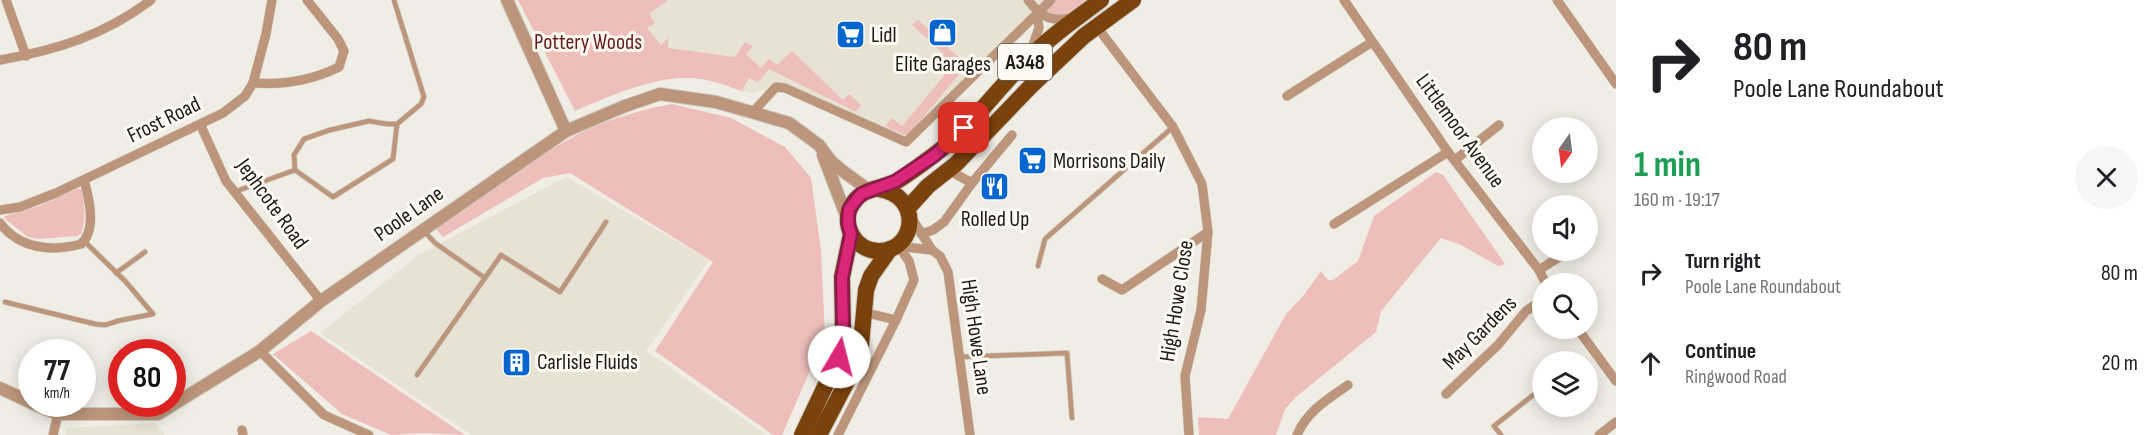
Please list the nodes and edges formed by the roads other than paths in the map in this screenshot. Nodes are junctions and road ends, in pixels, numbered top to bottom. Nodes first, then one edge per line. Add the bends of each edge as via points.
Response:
1 (6, 0) edge
2 (151, 0) edge
3 (272, 0) edge
4 (307, 0) edge
5 (394, 0) edge
6 (507, 0) edge
7 (1028, 0) edge
8 (1051, 0) edge
9 (1101, 0) edge
10 (1133, 0) edge
11 (1344, 0) edge
12 (1557, 0) edge
13 (1037, 12) junction
14 (1078, 17) junction
15 (1097, 27) junction
16 (1372, 42) junction
17 (26, 56) junction
18 (0, 60) edge
19 (1026, 60) junction
20 (254, 83) junction
21 (1616, 84) edge
22 (1287, 96) dead end
23 (753, 112) junction
24 (200, 124) junction
25 (397, 124) junction
26 (1499, 125) dead end
27 (1173, 127) junction
28 (566, 131) junction
29 (1012, 135) dead end
30 (819, 145) junction
31 (1448, 152) junction
32 (1455, 160) junction
33 (295, 170) junction
34 (948, 170) junction
35 (84, 180) junction
36 (972, 183) junction
37 (874, 190) junction
38 (234, 192) junction
39 (0, 210) edge
40 (908, 212) junction
41 (606, 222) dead end
42 (0, 223) edge
43 (1334, 224) dead end
44 (849, 226) junction
45 (424, 230) junction
46 (1208, 232) junction
47 (921, 234) junction
48 (84, 241) junction
49 (895, 247) junction
50 (932, 250) junction
51 (145, 252) dead end
52 (1553, 261) edge
53 (1038, 266) dead end
54 (1539, 270) junction
55 (116, 273) junction
56 (1540, 273) edge
57 (485, 278) junction
58 (1102, 279) dead end
59 (321, 301) junction
60 (5, 302) dead end
61 (1532, 307) edge
62 (863, 312) junction
63 (896, 320) junction
64 (1585, 339) edge
65 (260, 351) junction
66 (959, 357) junction
67 (417, 375) dead end
68 (1616, 381) edge
69 (1348, 385) dead end
70 (0, 388) edge
71 (1446, 394) dead end
72 (18, 396) edge
73 (1532, 396) edge
74 (96, 414) edge
75 (57, 417) edge
76 (1072, 418) dead end
77 (1616, 422) edge
78 (355, 432) edge
79 (53, 435) edge
80 (369, 435) edge
81 (802, 435) edge
82 (819, 435) edge
83 (838, 435) edge
84 (970, 435) edge
85 (1189, 435) edge
86 (1297, 435) edge
87 (1501, 435) edge
88 (1599, 435) edge

1 - 17 street
2 - 17 street via 91,36
3 - 20 street, Frost Road
4 - 20 street via 344,51 339,67 295,81
5 - 25 lane via 424,97 422,104
6 - 28 street
7 - 13 street
8 - 13 street
9 - 14 highway, A348
10 - 15 highway, A348
11 - 16 street, Littlemoor Avenue
12 - 21 street
13 - 14 street via 1061,20
13 - 19 street via 1039,28
13 - 23 street via 906,142 785,88 776,87
14 - 19 highway, A348
15 - 27 street, High Howe Close
15 - 34 highway, A348 via 1030,87
16 - 22 street
16 - 31 street, Littlemoor Avenue
17 - 18 street
19 - 37 highway, A348 via 957,136 910,172
20 - 24 street, Frost Road via 223,113
23 - 28 street, Poole Lane via 660,94
23 - 30 street, Poole Lane via 789,123
24 - 35 street, Frost Road
24 - 38 street, Jephcote Road
25 - 33 lane via 369,121 304,139 294,155
25 - 33 lane via 393,159 333,197
26 - 32 street
27 - 46 street, High Howe Close via 1202,184
27 - 53 lane via 1044,239
28 - 45 street, Poole Lane
29 - 36 street
30 - 37 street, Poole Lane via 844,172
30 - 44 street
31 - 32 street, Littlemoor Avenue
31 - 43 street
32 - 54 street, Littlemoor Avenue
33 - 38 lane
34 - 36 street
34 - 40 highway, A348 via 928,186
35 - 39 street, Frost Road via 20,207
35 - 48 street via 90,206
36 - 47 street via 944,222
37 - 40 highway via 896,194
37 - 44 highway via 854,201
38 - 59 street, Jephcote Road
40 - 47 street, High Howe Lane
40 - 49 highway via 907,232
41 - 57 lane via 560,292 501,255
42 - 48 street via 15,238 43,249
44 - 49 highway via 856,242 872,250
44 - 81 highway via 842,278 842,343 832,374
45 - 57 lane via 435,243
45 - 59 street, Poole Lane
46 - 58 street via 1122,290
46 - 85 street, High Howe Close via 1201,310 1185,376
47 - 50 street, High Howe Lane
48 - 55 lane
49 - 50 street
49 - 62 highway via 871,276
49 - 63 street via 909,261 914,280
50 - 66 street, High Howe Lane via 940,256 948,273
51 - 55 lane
52 - 54 street
54 - 56 street, Littlemoor Avenue
55 - 60 lane via 153,314 105,326
57 - 67 lane
59 - 65 street, Poole Lane
61 - 71 street, May Gardens
62 - 63 street
62 - 82 highway via 856,364
63 - 83 street
64 - 68 street
65 - 74 street, Poole Lane via 158,414
65 - 78 street via 324,415
66 - 76 lane via 1067,353
66 - 84 street, High Howe Lane
69 - 86 street via 1318,406
70 - 72 street, Poole Lane
73 - 87 lane via 1494,426
75 - 79 street
77 - 88 street
78 - 80 street

